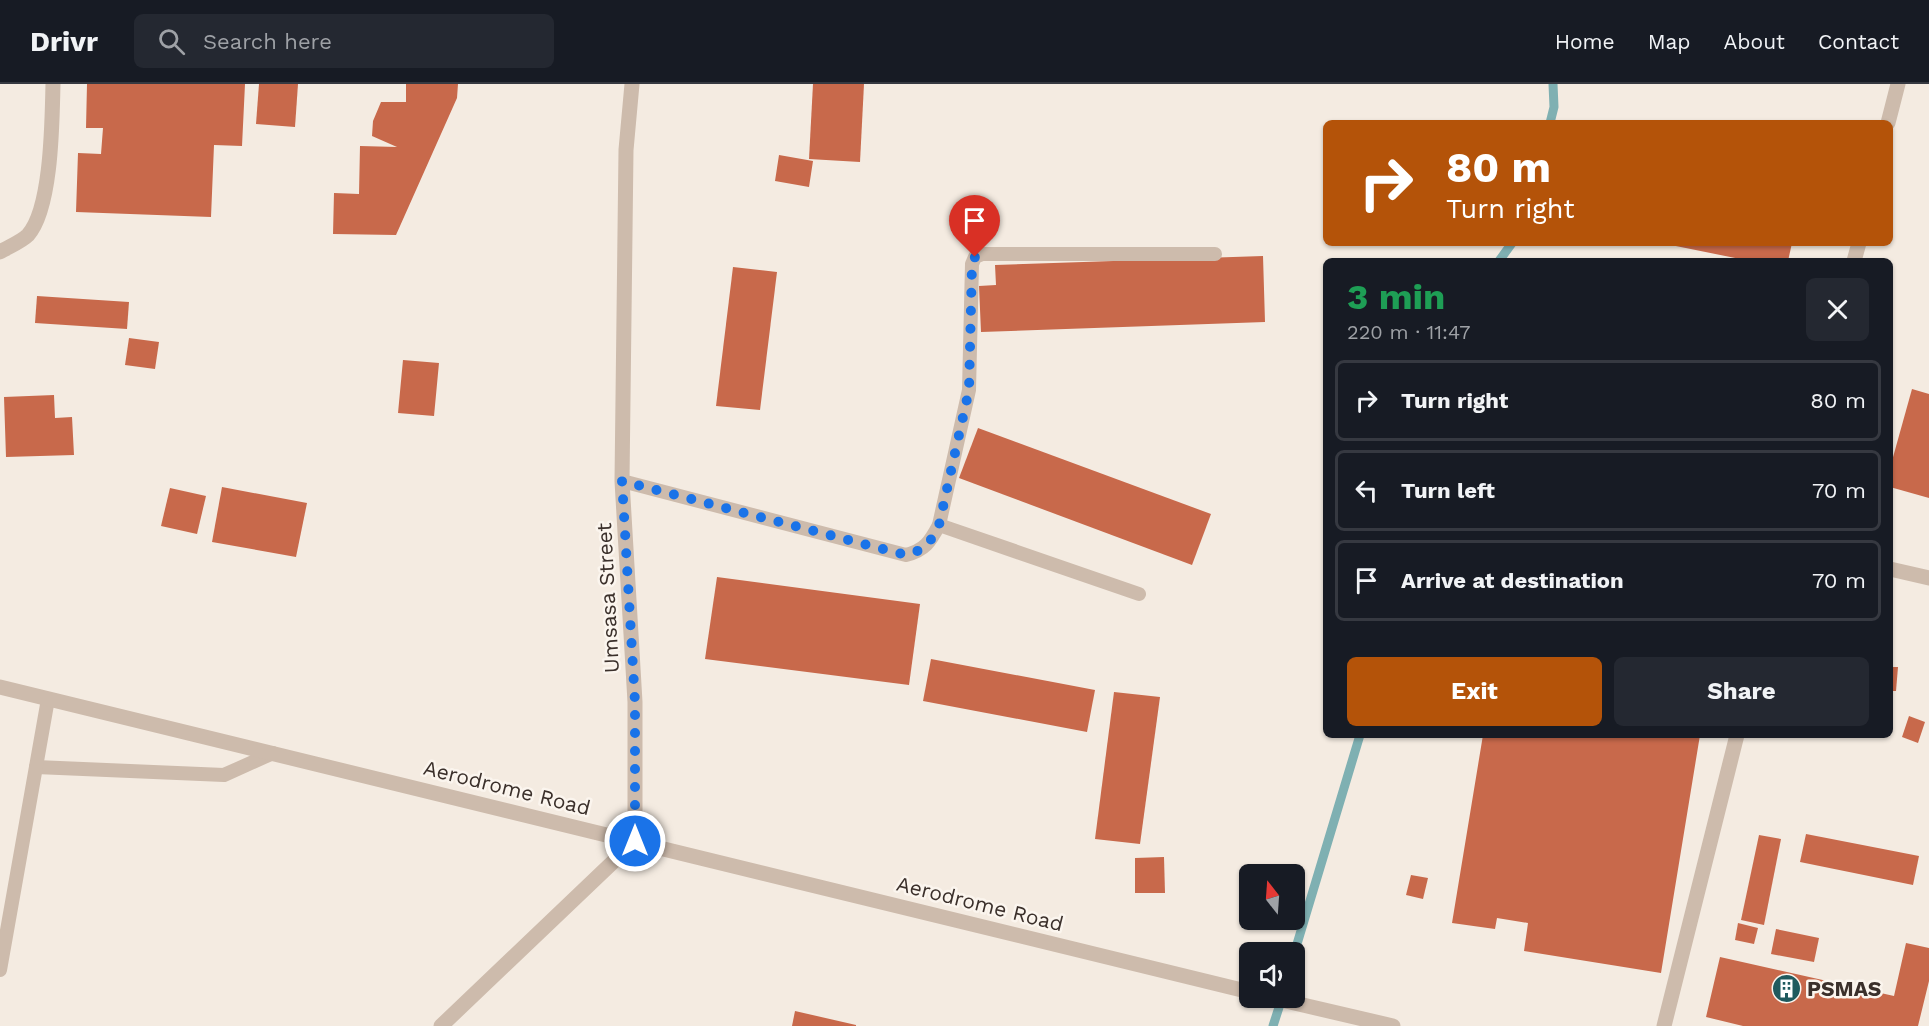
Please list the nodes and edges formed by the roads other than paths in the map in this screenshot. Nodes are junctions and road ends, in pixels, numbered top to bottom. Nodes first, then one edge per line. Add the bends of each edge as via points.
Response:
1 (54, 84) edge
2 (632, 84) edge
3 (1898, 84) edge
4 (1889, 120) edge
5 (0, 252) edge
6 (1215, 254) dead end
7 (622, 481) junction
8 (939, 525) junction
9 (1893, 570) edge
10 (1929, 578) edge
11 (1139, 594) dead end
12 (0, 687) edge
13 (48, 699) junction
14 (1736, 738) edge
15 (273, 753) junction
16 (36, 767) junction
17 (635, 841) junction
18 (0, 970) edge
19 (1239, 989) edge
20 (1305, 1006) edge
21 (441, 1026) edge
22 (1393, 1026) edge
23 (1664, 1026) edge

1 - 5 street via 43,203 28,235
2 - 7 street, Umsasa Street via 626,150
3 - 4 street
6 - 8 lane via 975,257 969,390
7 - 8 lane via 906,555 921,551
7 - 17 street, Umsasa Street via 635,702
8 - 11 lane
9 - 10 street
12 - 13 street, Aerodrome Road
13 - 15 street, Aerodrome Road
13 - 16 lane
14 - 23 street
15 - 16 lane via 224,775
15 - 17 street, Aerodrome Road
16 - 18 lane
17 - 19 street, Aerodrome Road
17 - 21 street
20 - 22 street

